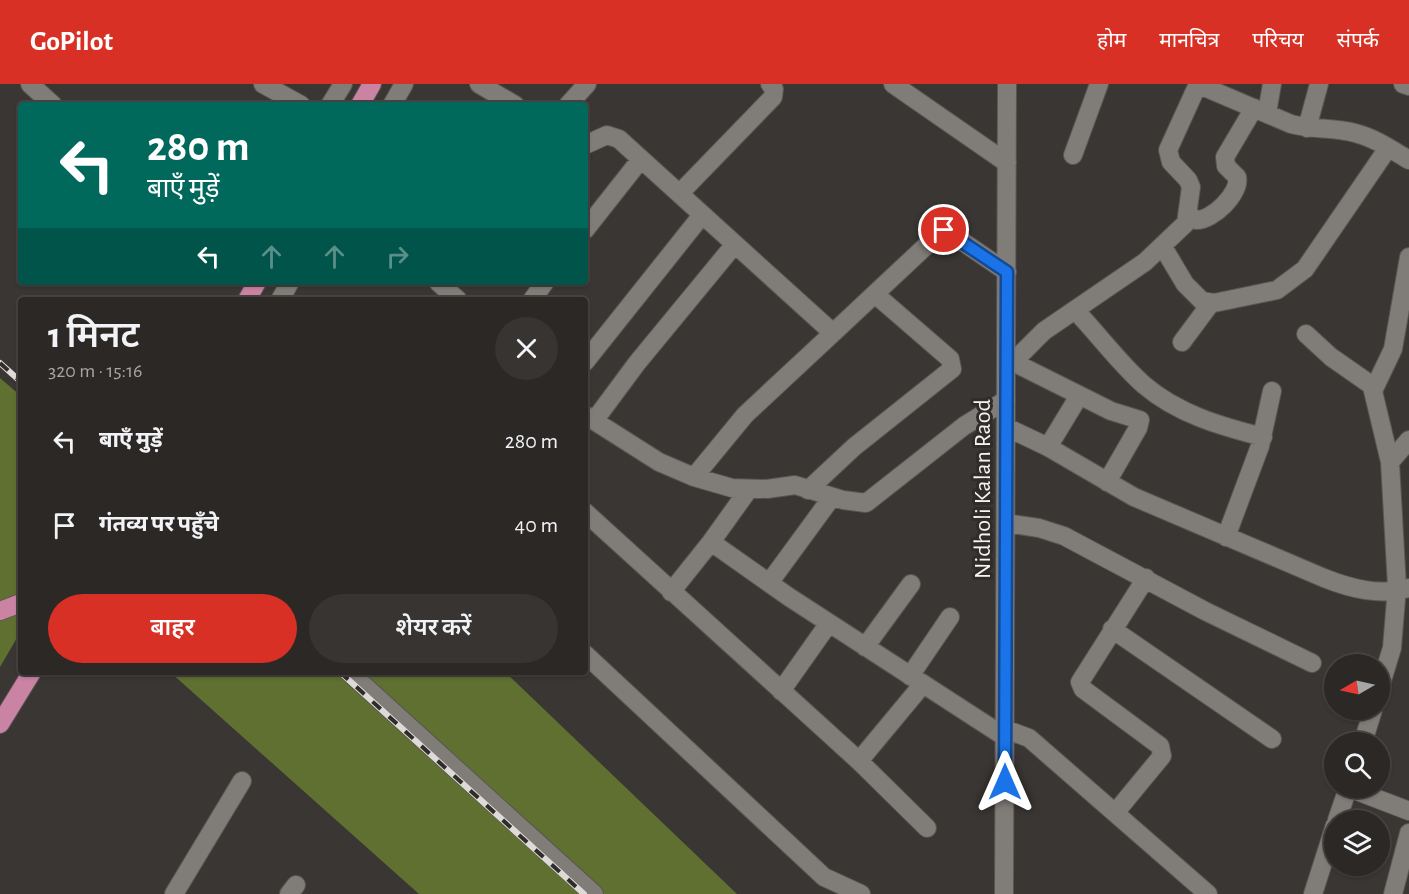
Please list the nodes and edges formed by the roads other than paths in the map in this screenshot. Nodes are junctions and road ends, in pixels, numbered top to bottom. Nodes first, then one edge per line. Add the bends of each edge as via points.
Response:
1 (30, 84) edge
2 (263, 84) edge
3 (343, 84) edge
4 (372, 84) edge
5 (404, 84) edge
6 (586, 84) edge
7 (770, 84) edge
8 (893, 84) edge
9 (1007, 84) edge
10 (1099, 84) edge
11 (1198, 84) edge
12 (1272, 84) edge
13 (1319, 84) edge
14 (1403, 84) edge
15 (1409, 86) edge
16 (489, 91) edge
17 (50, 102) edge
18 (296, 102) edge
19 (332, 102) edge
20 (362, 102) edge
21 (394, 102) edge
22 (509, 102) edge
23 (571, 102) edge
24 (1261, 111) junction
25 (1307, 128) junction
26 (588, 144) edge
27 (1388, 148) junction
28 (1073, 154) dead end
29 (641, 159) junction
30 (1409, 160) edge
31 (1007, 163) junction
32 (680, 193) junction
33 (702, 215) junction
34 (1189, 215) junction
35 (588, 226) edge
36 (735, 244) junction
37 (1163, 247) junction
38 (1409, 257) edge
39 (1007, 272) junction
40 (876, 295) junction
41 (1211, 303) junction
42 (1075, 310) junction
43 (833, 333) junction
44 (1306, 334) dead end
45 (1182, 342) dead end
46 (588, 358) edge
47 (1010, 365) junction
48 (1374, 387) junction
49 (1272, 391) dead end
50 (1079, 396) junction
51 (1006, 400) junction
52 (590, 418) edge
53 (1006, 427) junction
54 (1263, 437) junction
55 (1409, 440) edge
56 (1048, 447) junction
57 (1390, 462) junction
58 (694, 477) junction
59 (1107, 482) junction
60 (749, 489) junction
61 (808, 490) junction
62 (831, 497) junction
63 (588, 515) edge
64 (1006, 523) junction
65 (1226, 537) junction
66 (711, 542) junction
67 (1146, 578) junction
68 (769, 583) junction
69 (911, 585) dead end
70 (1403, 589) edge
71 (671, 592) junction
72 (18, 604) edge
73 (0, 611) edge
74 (950, 617) dead end
75 (829, 624) junction
76 (1112, 629) junction
77 (865, 647) junction
78 (1390, 654) edge
79 (588, 657) edge
80 (1312, 663) dead end
81 (30, 675) edge
82 (353, 675) edge
83 (916, 680) junction
84 (781, 691) junction
85 (0, 724) edge
86 (1005, 733) junction
87 (1272, 739) dead end
88 (859, 761) junction
89 (242, 781) dead end
90 (1375, 798) edge
91 (1409, 811) edge
92 (1115, 813) junction
93 (927, 828) dead end
94 (1409, 833) edge
95 (1324, 860) edge
96 (174, 894) edge
97 (594, 894) edge
98 (861, 894) edge
99 (1004, 894) edge
100 (1208, 894) edge
101 (1313, 894) edge
102 (1394, 894) edge

1 - 17 street
2 - 18 street
3 - 19 street
4 - 20 main road
5 - 21 street
6 - 23 street
7 - 32 street via 773,97
8 - 31 street
9 - 31 street, Nidholi Kalan Raod
10 - 28 street
11 - 24 street
11 - 34 street via 1168,150 1171,162 1191,187
12 - 24 street
13 - 25 street
14 - 15 street
16 - 22 street
24 - 25 street
24 - 34 street via 1225,157 1226,166 1238,177 1237,188 1210,217 1196,220
25 - 27 street via 1353,132
26 - 29 street via 612,136
27 - 30 street
27 - 41 street via 1305,269 1277,290
29 - 32 street
29 - 35 street
31 - 39 street, Nidholi Kalan Raod
32 - 33 street
33 - 36 street
33 - 46 street
34 - 37 street
36 - 43 street
36 - 52 street
37 - 41 street via 1185,284 1198,298
37 - 42 street
38 - 48 street via 1393,349
39 - 40 street via 944,230
39 - 47 street, Nidholi Kalan Raod
40 - 43 street
40 - 61 street via 950,359 952,369 854,447
41 - 45 street
42 - 47 street via 1044,331
42 - 54 street via 1160,397 1213,424
43 - 58 street via 745,415
44 - 48 street via 1330,357
47 - 50 street
47 - 51 street, Nidholi Kalan Raod
48 - 57 street via 1373,399
49 - 54 street
50 - 56 street
50 - 59 street via 1140,420
51 - 53 street, Nidholi Kalan Raod
51 - 62 street via 964,426 866,503
52 - 58 street via 659,462
53 - 56 street
53 - 64 street, Nidholi Kalan Raod
54 - 65 street
55 - 57 street
56 - 59 street
57 - 70 street
58 - 60 street
59 - 65 street
60 - 61 street via 795,485
60 - 66 street
61 - 62 street
62 - 68 street
63 - 71 street
64 - 67 street via 1064,536
64 - 86 street, Nidholi Kalan Raod
65 - 70 street via 1351,588 1374,592
66 - 68 street
66 - 71 street
67 - 76 street
67 - 80 street
68 - 75 street
69 - 77 street
70 - 78 street
71 - 84 street
72 - 73 main road
74 - 83 street
75 - 77 street
75 - 84 street
76 - 87 street
76 - 92 street via 1081,678 1080,686 1163,751
77 - 83 street
79 - 98 street via 824,877
81 - 85 main road
82 - 97 street
83 - 86 street
83 - 88 street
84 - 88 street
86 - 92 street via 1029,738
86 - 99 street, Nidholi Kalan Raod
88 - 93 street
89 - 96 street
90 - 91 street
92 - 100 street
94 - 102 street
95 - 101 street

